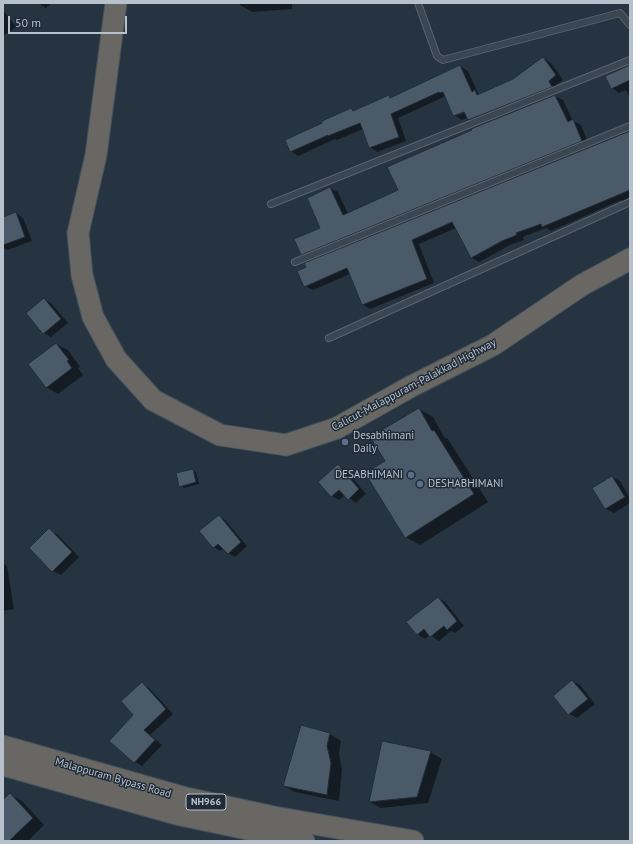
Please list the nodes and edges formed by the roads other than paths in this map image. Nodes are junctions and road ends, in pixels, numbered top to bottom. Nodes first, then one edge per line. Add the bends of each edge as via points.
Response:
1 (116, 3) edge
2 (418, 3) edge
3 (630, 25) edge
4 (630, 60) edge
5 (630, 126) edge
6 (630, 202) edge
7 (271, 204) dead end
8 (630, 259) edge
9 (295, 262) dead end
10 (329, 338) dead end
11 (3, 746) edge
12 (3, 765) edge
13 (304, 841) edge
14 (413, 841) edge

1 - 8 highway, Calicut-Malappuram-Palakkad Highway via 96,155 78,233 82,275 93,317 116,359 153,400 220,435 286,445 337,428 492,345 582,285
2 - 3 lane via 437,56 443,60 620,13
4 - 7 lane
5 - 9 lane
6 - 10 lane
11 - 14 highway, Malappuram Bypass Road / NH966 via 186,798 274,817
12 - 13 highway, Malappuram Bypass Road / NH966 via 176,814

